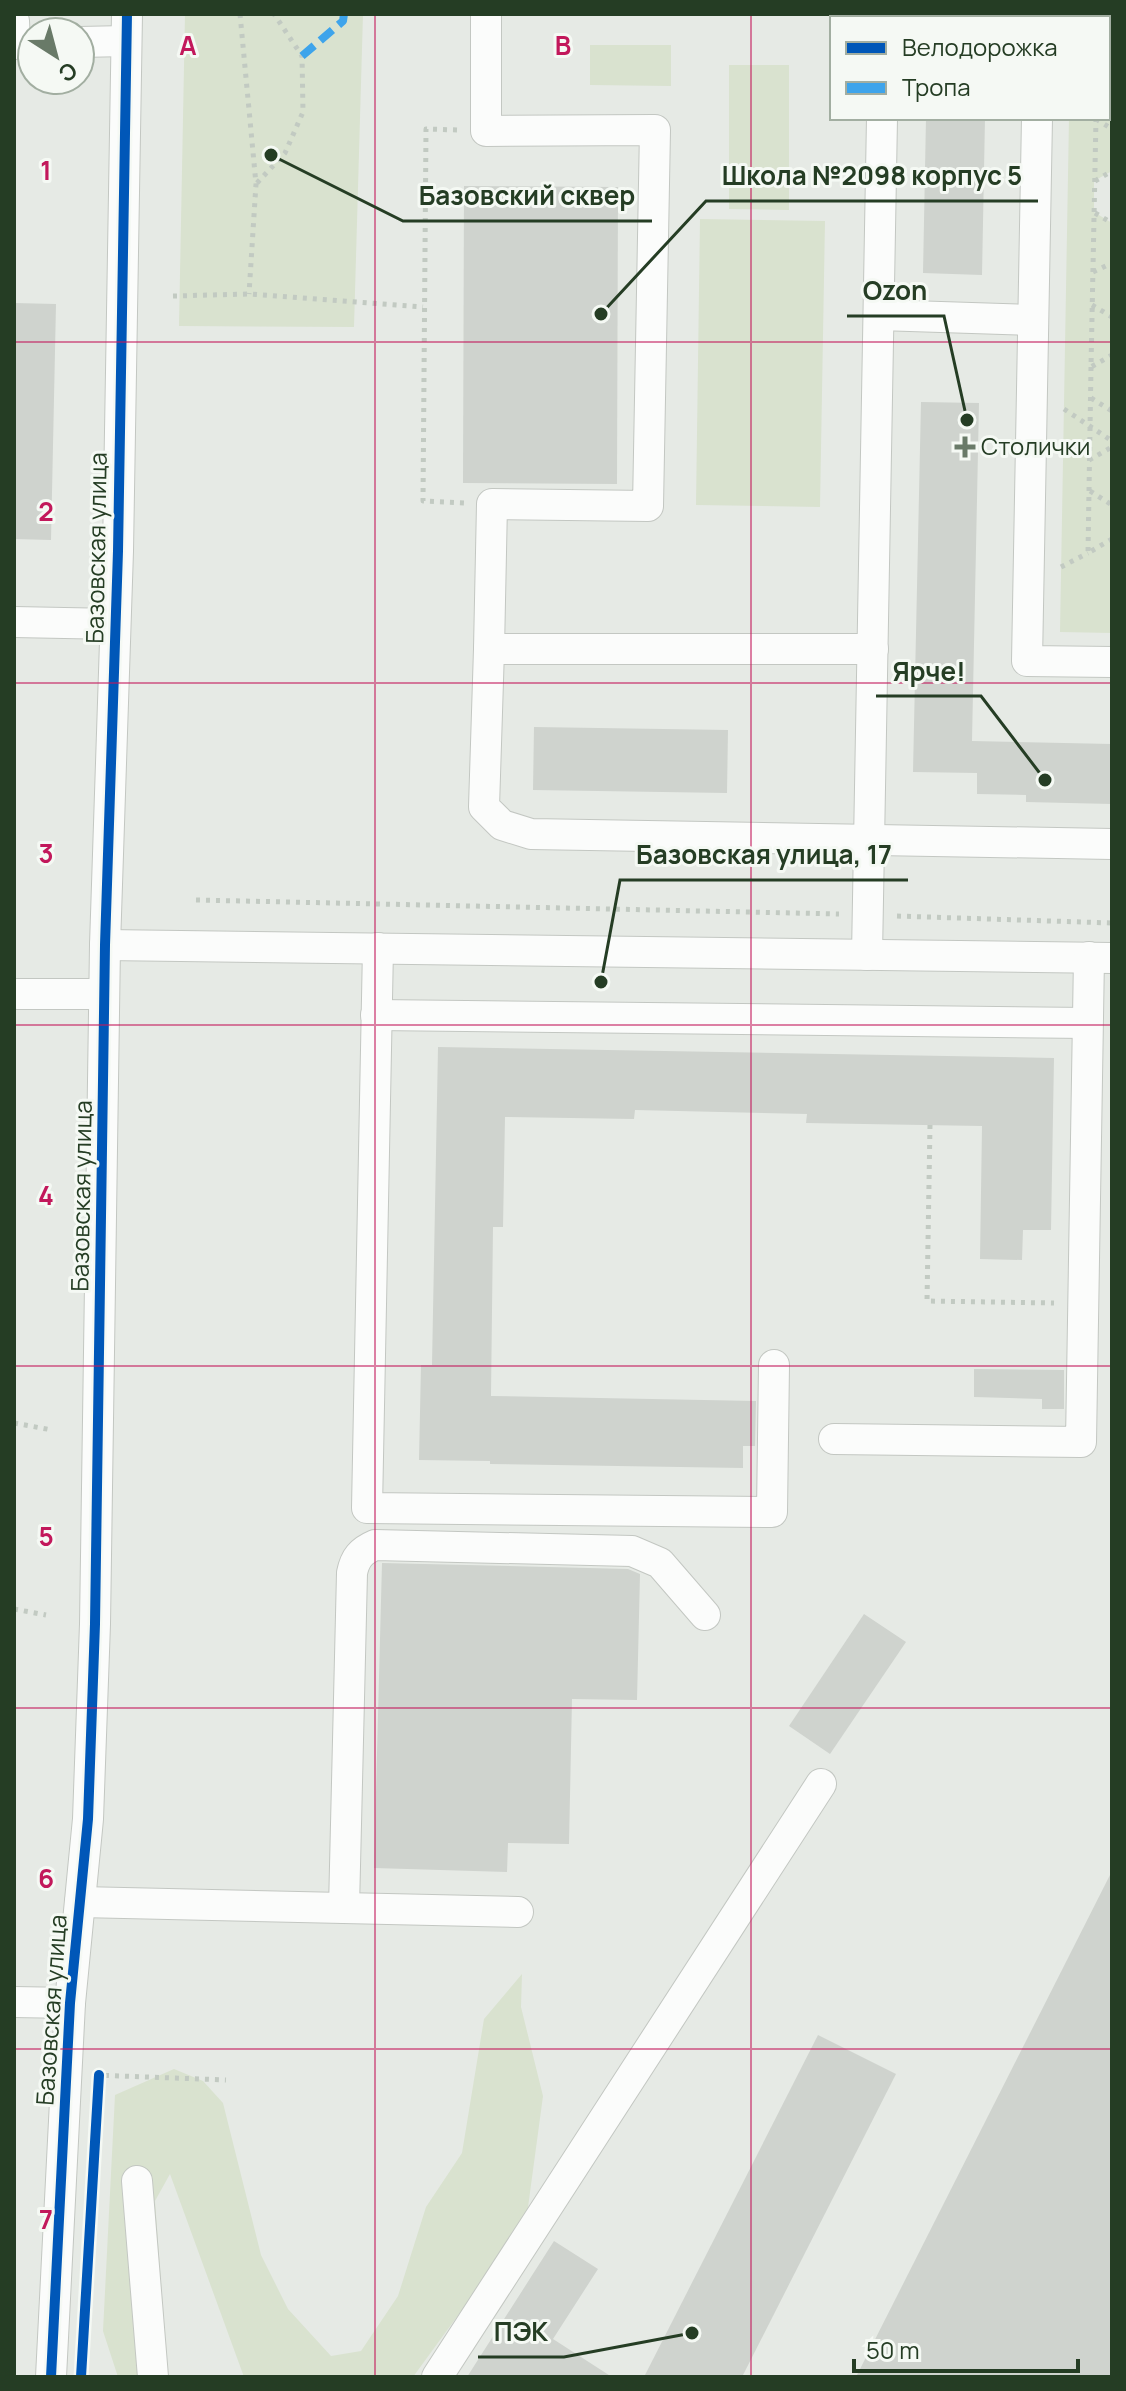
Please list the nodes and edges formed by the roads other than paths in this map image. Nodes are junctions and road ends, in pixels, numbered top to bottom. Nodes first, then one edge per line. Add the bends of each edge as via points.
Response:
1 (486, 14) edge
2 (14, 21) edge
3 (126, 27) edge
4 (96, 37) edge
5 (14, 44) edge
6 (882, 120) edge
7 (1037, 120) edge
8 (879, 315) junction
9 (1033, 320) junction
10 (14, 622) edge
11 (115, 624) junction
12 (489, 649) junction
13 (873, 649) junction
14 (1112, 662) edge
15 (869, 840) junction
16 (1112, 844) edge
17 (105, 945) junction
18 (378, 948) junction
19 (867, 955) junction
20 (1101, 958) edge
21 (17, 994) dead end
22 (104, 994) junction
23 (376, 1015) junction
24 (1087, 1023) junction
25 (774, 1365) dead end
26 (834, 1439) dead end
27 (705, 1615) dead end
28 (821, 1784) dead end
29 (80, 1902) junction
30 (344, 1908) junction
31 (518, 1912) dead end
32 (14, 2002) edge
33 (70, 2003) junction
34 (137, 2181) dead end
35 (51, 2377) edge
36 (153, 2377) edge
37 (437, 2377) edge

1 - 12 street via 486,131 655,130 648,506 492,504
2 - 5 street
3 - 4 street
3 - 11 street, Базовская улица
6 - 8 street
7 - 9 street
8 - 9 street
8 - 13 street
9 - 14 street via 1027,661
10 - 11 street
11 - 17 street, Базовская улица
12 - 13 street
12 - 15 street via 484,807 502,825 531,834
13 - 15 street
15 - 16 street
15 - 19 street
17 - 18 street
17 - 22 street, Базовская улица
18 - 19 street
18 - 23 street
19 - 20 street
20 - 24 street
21 - 22 street
22 - 29 street, Базовская улица via 95,1624
23 - 24 street
23 - 25 street via 367,1508 772,1512
24 - 26 street via 1081,1442
27 - 30 street via 671,1572 632,1551 375,1545 366,1549 352,1573
28 - 37 street
29 - 30 street
29 - 33 street, Базовская улица
30 - 31 street
32 - 33 street
33 - 35 street, Базовская улица
34 - 36 street

